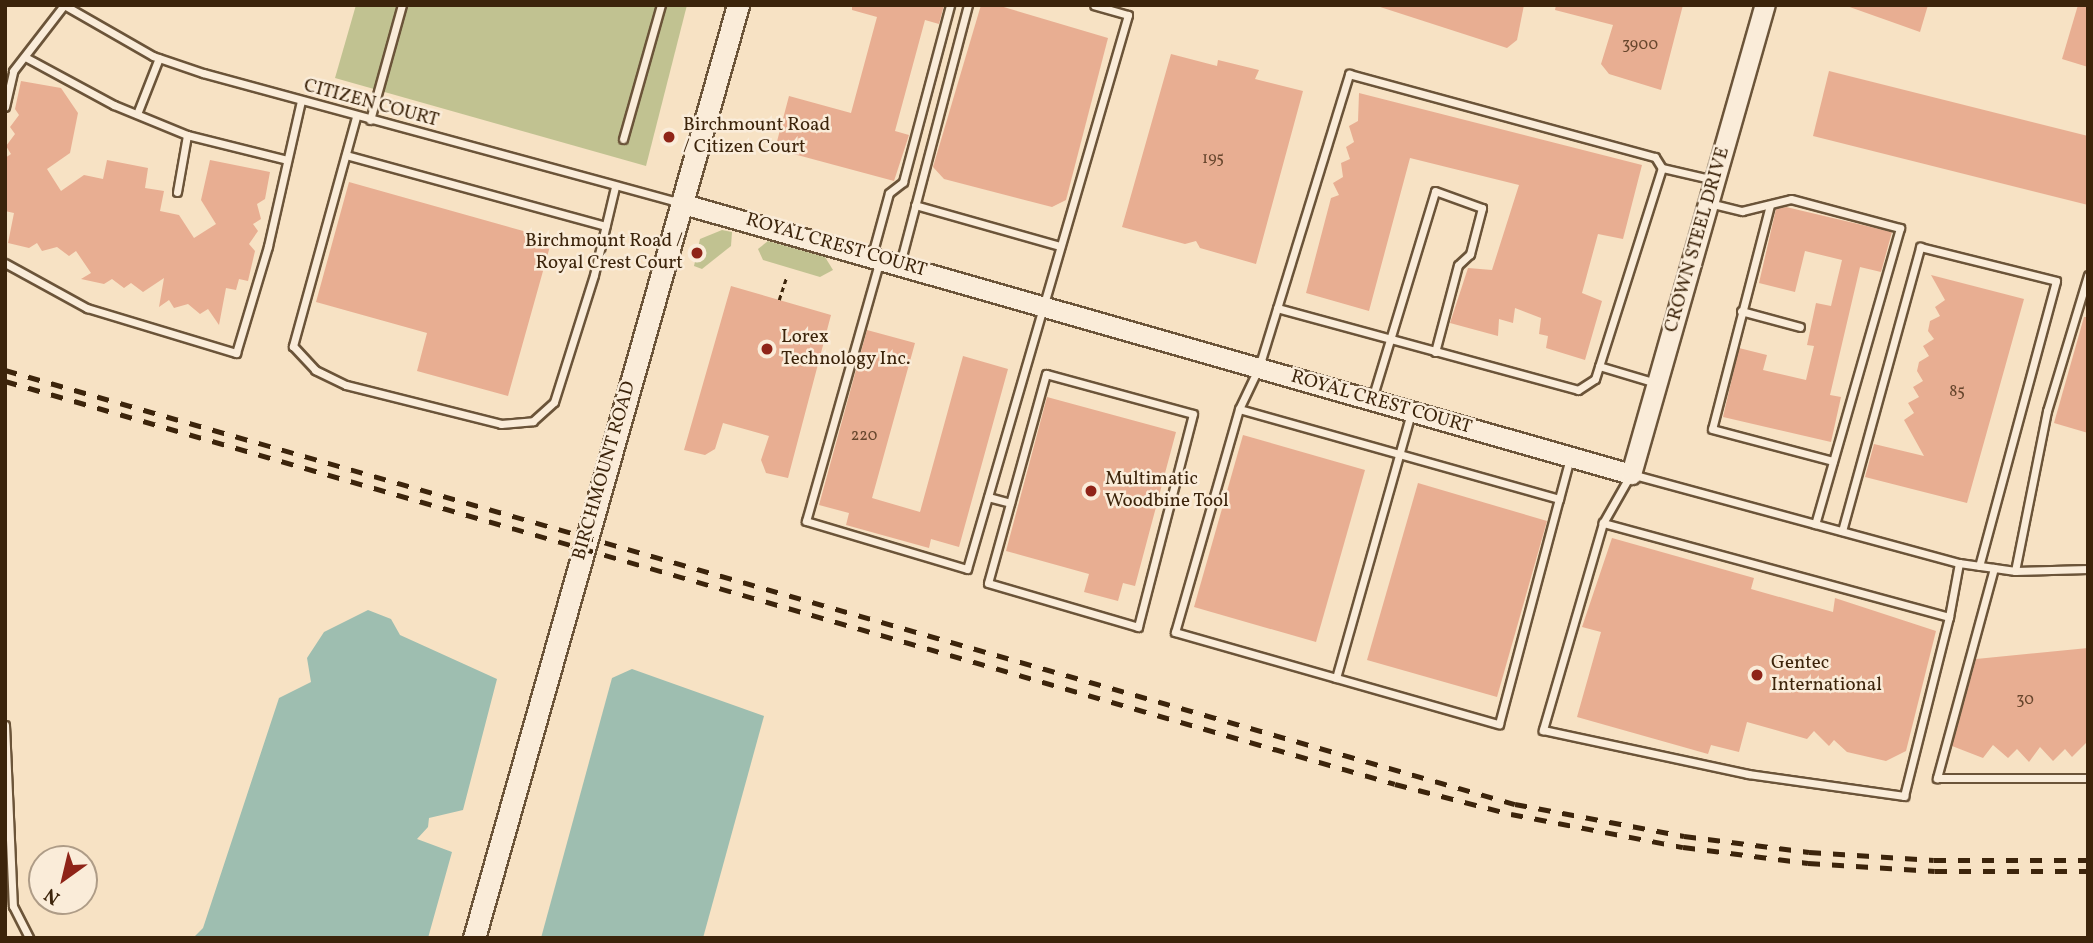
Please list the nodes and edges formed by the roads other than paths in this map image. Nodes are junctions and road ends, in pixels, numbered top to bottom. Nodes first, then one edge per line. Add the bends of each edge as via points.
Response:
1 (64, 5) edge
2 (402, 5) edge
3 (661, 5) edge
4 (738, 5) edge
5 (950, 5) edge
6 (968, 5) edge
7 (1094, 5) edge
8 (1765, 5) edge
9 (27, 58) junction
10 (159, 58) junction
11 (301, 102) junction
12 (5, 107) edge
13 (137, 114) junction
14 (356, 117) junction
15 (370, 120) junction
16 (187, 135) junction
17 (623, 139) dead end
18 (346, 155) junction
19 (288, 160) junction
20 (1662, 168) junction
21 (1714, 180) junction
22 (615, 187) junction
23 (177, 192) dead end
24 (680, 203) junction
25 (1708, 203) junction
26 (915, 205) junction
27 (1770, 205) junction
28 (605, 226) junction
29 (1060, 246) junction
30 (876, 257) junction
31 (5, 263) edge
32 (900, 264) junction
33 (2088, 275) edge
34 (1042, 305) junction
35 (1277, 308) junction
36 (1741, 311) junction
37 (1800, 327) dead end
38 (1390, 340) junction
39 (1434, 352) junction
40 (1599, 366) junction
41 (1259, 368) junction
42 (1657, 383) junction
43 (1372, 400) junction
44 (1239, 409) junction
45 (1411, 411) junction
46 (1400, 454) junction
47 (1570, 457) junction
48 (1833, 461) junction
49 (1631, 474) junction
50 (988, 497) junction
51 (1559, 499) junction
52 (1010, 503) junction
53 (1603, 523) junction
54 (1815, 524) junction
55 (1842, 531) junction
56 (1959, 563) junction
57 (1979, 566) junction
58 (1994, 568) junction
59 (2088, 569) edge
60 (2015, 571) junction
61 (1949, 617) junction
62 (1336, 678) junction
63 (5, 725) edge
64 (2088, 778) edge
65 (29, 938) edge
66 (474, 938) edge

1 - 9 lane
1 - 10 lane, CITIZEN COURT
2 - 15 lane
3 - 17 lane
4 - 24 main road, BIRCHMOUNT ROAD
5 - 30 lane via 903,182 889,193
6 - 26 lane
7 - 29 lane via 1128,15
8 - 21 street, CROWN STEEL DRIVE
9 - 12 lane via 13,71
9 - 13 lane
10 - 11 lane, CITIZEN COURT
10 - 13 lane
11 - 14 lane, CITIZEN COURT
11 - 19 lane
13 - 16 lane
14 - 15 lane, CITIZEN COURT
14 - 18 lane
15 - 22 lane, CITIZEN COURT
16 - 19 lane
16 - 23 lane
18 - 28 lane
18 - 28 lane via 293,346 315,370 346,385 501,424 533,421 554,402
19 - 31 lane via 236,353 87,308
20 - 21 lane
20 - 35 lane via 1655,157 1349,74
20 - 40 lane
21 - 25 street, CROWN STEEL DRIVE
22 - 24 lane, CITIZEN COURT
22 - 28 lane
24 - 30 street, ROYAL CREST COURT
24 - 66 main road, BIRCHMOUNT ROAD
25 - 27 lane via 1742,211
25 - 42 street, CROWN STEEL DRIVE
26 - 29 lane
26 - 32 lane
27 - 36 lane
27 - 48 lane via 1791,199 1900,228
29 - 34 lane
30 - 32 street, ROYAL CREST COURT
30 - 50 lane via 806,521 967,569
32 - 34 street, ROYAL CREST COURT
33 - 60 lane via 2047,411
34 - 41 street, ROYAL CREST COURT
34 - 50 lane
35 - 38 lane
35 - 41 lane
36 - 37 lane
36 - 48 lane via 1712,429
38 - 39 lane
38 - 39 lane via 1435,191 1482,208 1470,254 1458,265
38 - 43 lane
39 - 40 lane via 1578,390 1595,379
40 - 42 lane
41 - 43 street, ROYAL CREST COURT
41 - 44 lane
42 - 49 street, CROWN STEEL DRIVE
43 - 45 street, ROYAL CREST COURT
44 - 46 lane
44 - 62 lane via 1175,632
45 - 46 lane
45 - 47 street, ROYAL CREST COURT
46 - 51 lane
46 - 62 lane
47 - 49 street, ROYAL CREST COURT
47 - 51 lane
48 - 54 lane
49 - 53 lane
49 - 54 lane, ROYAL CREST COURT
50 - 52 lane
51 - 62 lane via 1499,724
52 - 52 lane via 1046,374 1193,414 1138,627 988,583
53 - 61 lane
53 - 61 lane via 1544,730 1748,775 1905,796
54 - 55 lane, ROYAL CREST COURT
55 - 56 lane, ROYAL CREST COURT
55 - 57 lane via 1920,247 2056,281
56 - 57 lane, ROYAL CREST COURT
56 - 61 lane
57 - 58 lane, ROYAL CREST COURT
58 - 60 lane, ROYAL CREST COURT
58 - 64 lane via 1937,778
59 - 60 lane, ROYAL CREST COURT
63 - 65 lane via 13,906

